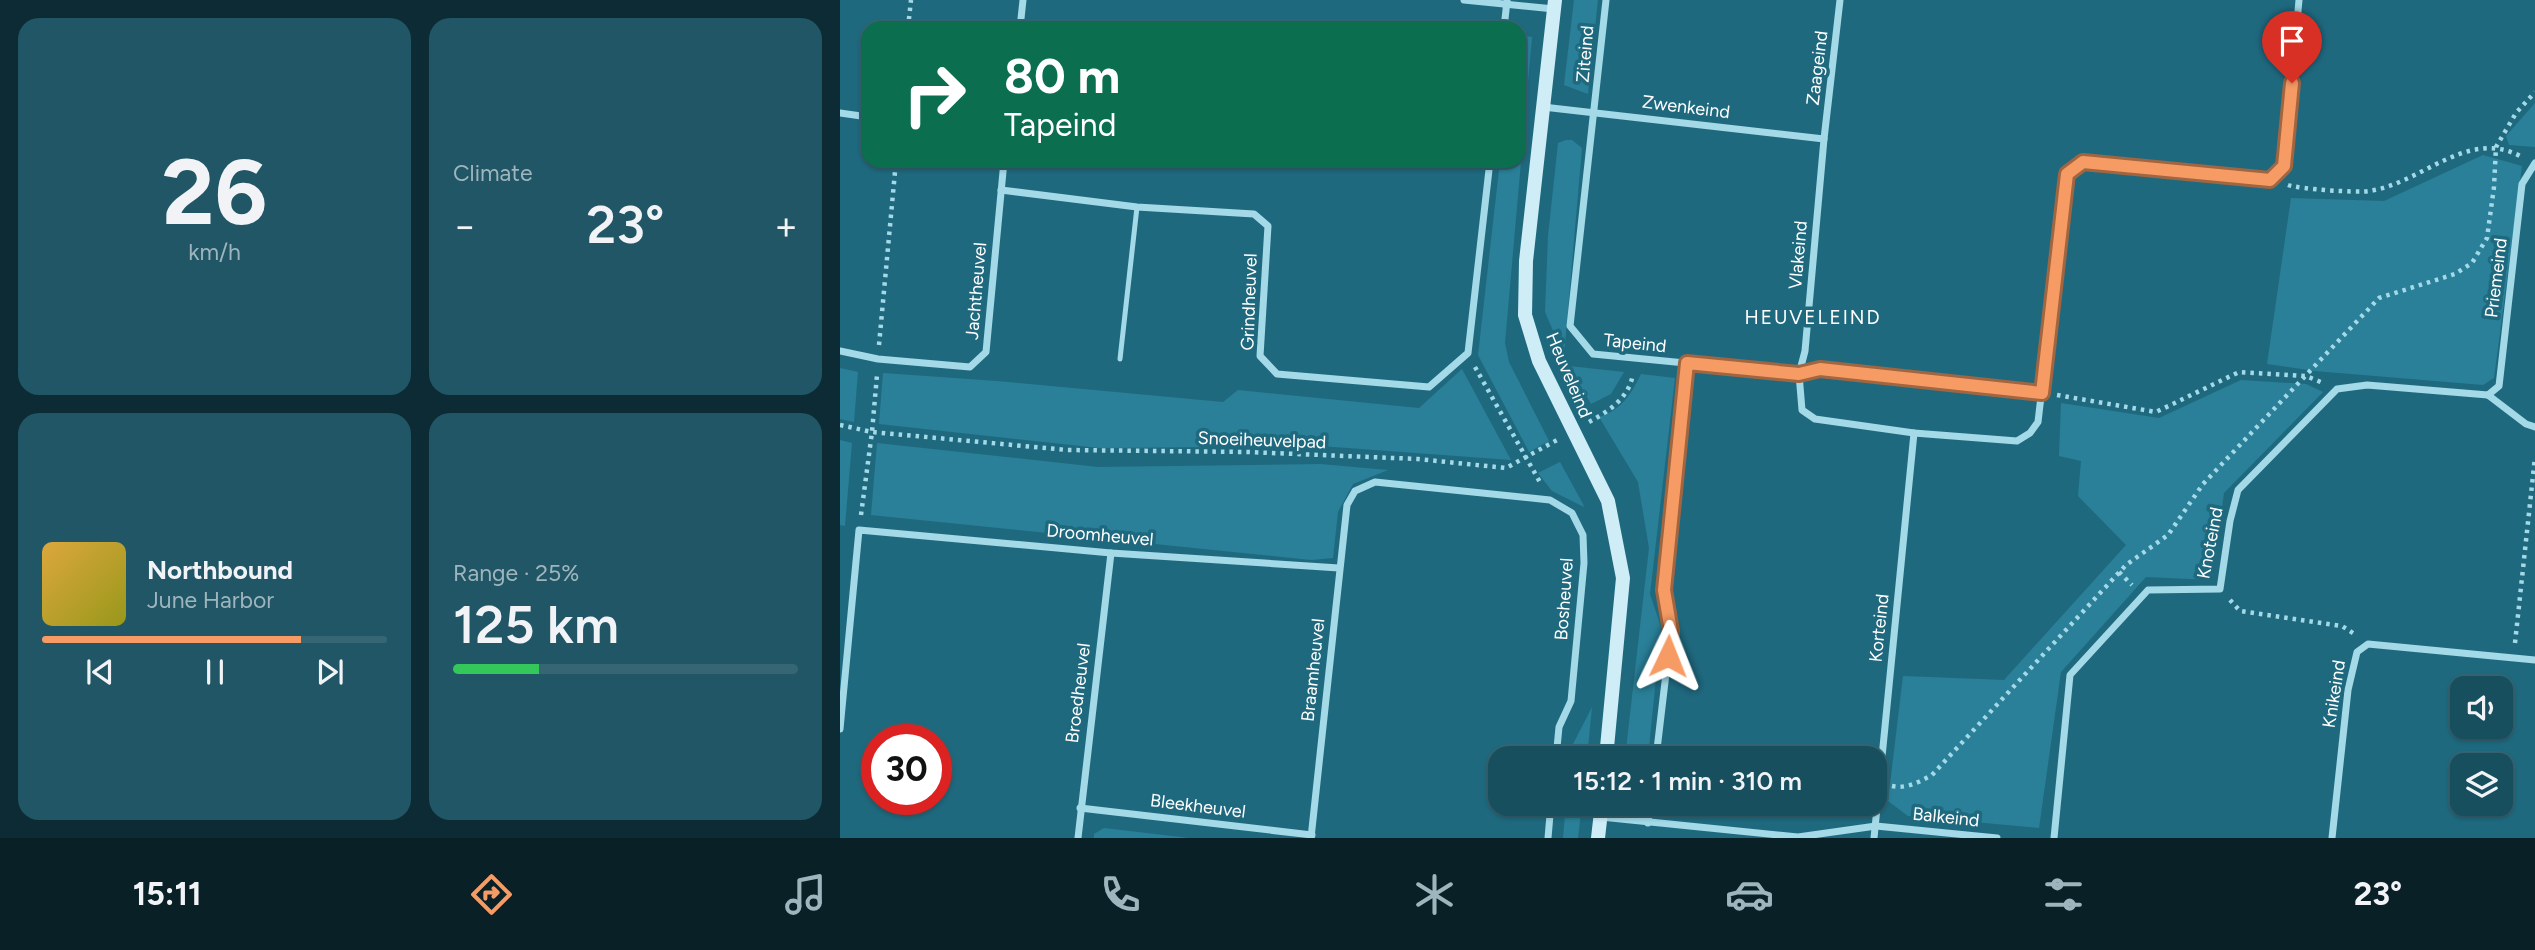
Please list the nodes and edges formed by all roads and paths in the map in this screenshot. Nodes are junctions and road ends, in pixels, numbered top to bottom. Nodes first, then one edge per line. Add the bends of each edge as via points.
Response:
1 (911, 0) edge
2 (1023, 0) edge
3 (1464, 0) edge
4 (1606, 0) edge
5 (1840, 0) edge
6 (2299, 0) edge
7 (1507, 2) edge
8 (1555, 5) edge
9 (909, 21) edge
10 (1021, 21) edge
11 (1505, 21) edge
12 (2535, 92) edge
13 (1543, 107) junction
14 (1595, 112) junction
15 (840, 113) edge
16 (861, 116) edge
17 (1824, 139) junction
18 (2496, 148) junction
19 (2534, 163) edge
20 (1003, 168) edge
21 (1489, 168) edge
22 (2270, 180) junction
23 (1001, 190) junction
24 (1137, 207) junction
25 (840, 351) edge
26 (1468, 353) junction
27 (1120, 359) dead end
28 (1636, 359) junction
29 (1687, 363) junction
30 (1799, 374) junction
31 (2306, 376) junction
32 (2337, 388) junction
33 (2042, 393) junction
34 (2488, 395) junction
35 (840, 425) edge
36 (2535, 427) edge
37 (1573, 432) junction
38 (1914, 433) junction
39 (2535, 457) edge
40 (1525, 459) junction
41 (1550, 500) junction
42 (1111, 552) junction
43 (1339, 568) junction
44 (2220, 589) junction
45 (2368, 644) junction
46 (2513, 658) junction
47 (2535, 660) edge
48 (843, 673) edge
49 (840, 729) edge
50 (1557, 746) edge
51 (1607, 746) edge
52 (1657, 746) edge
53 (1883, 746) edge
54 (1887, 785) edge
55 (1080, 808) junction
56 (1550, 816) edge
57 (1600, 816) edge
58 (1623, 816) edge
59 (1649, 816) edge
60 (1877, 816) edge
61 (1648, 823) junction
62 (1876, 826) junction
63 (1311, 837) edge
64 (1078, 838) edge
65 (1548, 838) edge
66 (1598, 838) edge
67 (1874, 838) edge
68 (1997, 838) edge
69 (2054, 838) edge
70 (2332, 838) edge

1 - 9 path
2 - 10 street
3 - 7 street
4 - 14 street, Ziteind
5 - 17 street, Zaageind
6 - 22 street via 2284,166
7 - 8 street
7 - 11 street
8 - 13 street, Heuveleind
12 - 18 path via 2516,113
13 - 14 street, Zwenkeind
13 - 37 street, Heuveleind via 1526,261 1525,316 1539,361
14 - 17 street, Zwenkeind
14 - 28 street, Tapeind via 1570,326 1593,354
15 - 16 street
17 - 30 street, Vlakeind via 1805,351
18 - 19 path
18 - 22 path via 2466,150 2417,175 2368,191 2293,187
18 - 31 path via 2487,238 2472,263 2455,274 2379,298
19 - 34 street, Priemeind via 2522,184 2499,386
20 - 23 street, Jachtheuvel
21 - 26 street
22 - 33 street via 2083,162 2067,174
23 - 24 street, Grindheuvel
23 - 25 street, Jachtheuvel via 986,352 970,367
24 - 26 street, Grindheuvel via 1254,214 1268,226 1260,356 1277,374 1429,387
24 - 27 lane
26 - 40 path
28 - 29 street, Tapeind
28 - 37 path, Snoeiheuvelpad via 1631,384 1612,409
29 - 30 street, Tapeind
29 - 52 street via 1664,590 1671,631
30 - 33 street, Tapeind via 1820,369
30 - 38 street via 1802,410 1815,419
31 - 32 path
31 - 33 path via 2239,372 2156,412
31 - 54 path via 2203,484 2168,535 2126,565 1932,775 1913,785
32 - 34 street via 2367,385
32 - 44 street, Knoteind via 2238,490
33 - 38 street via 2038,422 2017,441
34 - 36 street
35 - 40 path, Snoeiheuvelpad via 1068,450 1248,452 1506,468
37 - 40 path, Snoeiheuvelpad
37 - 51 street, Heuveleind via 1608,501 1623,578
38 - 53 street, Korteind
39 - 46 path
40 - 41 path
41 - 43 street, Braamheuvel via 1375,482 1356,491 1347,505
41 - 50 street, Bosheuvel via 1572,513 1583,535 1584,563 1571,701 1559,727
42 - 43 street, Droomheuvel
42 - 48 street, Droomheuvel via 859,530
42 - 55 street, Broedheuvel
43 - 63 street, Braamheuvel
44 - 45 path via 2240,611 2342,626
44 - 69 street, Knoteind via 2148,590 2070,675
45 - 46 street, Knikeind
45 - 70 street, Knikeind via 2357,652 2348,690
46 - 47 street, Knikeind
48 - 49 street
55 - 63 street, Bleekheuvel
55 - 64 street, Broedheuvel
56 - 65 street
57 - 66 street
58 - 61 street, Balkeind
59 - 61 street
60 - 62 street, Korteind
61 - 62 street, Balkeind via 1798,837
62 - 67 street, Korteind
62 - 68 street, Balkeind

